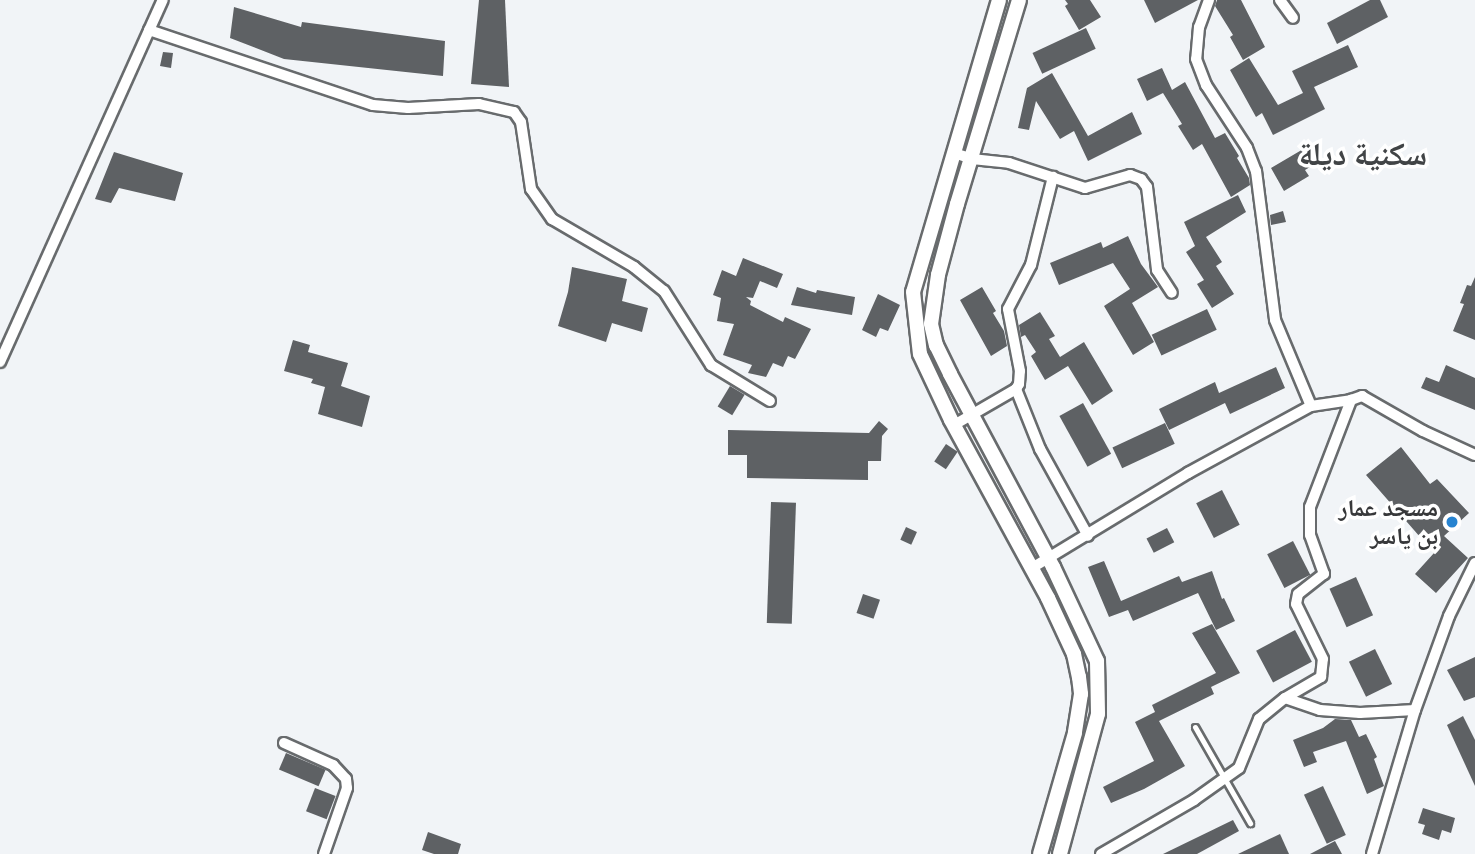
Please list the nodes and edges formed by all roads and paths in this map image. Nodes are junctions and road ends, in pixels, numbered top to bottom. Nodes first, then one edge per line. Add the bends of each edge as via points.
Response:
1 (163, 0) edge
2 (999, 0) edge
3 (1019, 0) edge
4 (1209, 0) edge
5 (1280, 0) edge
6 (1293, 18) dead end
7 (149, 30) junction
8 (954, 153) junction
9 (972, 159) junction
10 (1053, 177) junction
11 (1172, 293) dead end
12 (2, 354) edge
13 (1016, 389) junction
14 (1351, 400) junction
15 (770, 401) dead end
16 (1311, 406) junction
17 (972, 414) junction
18 (954, 425) junction
19 (1475, 455) edge
20 (1088, 536) junction
21 (1049, 559) junction
22 (1475, 563) edge
23 (1032, 568) junction
24 (1285, 698) junction
25 (1415, 710) junction
26 (1195, 727) dead end
27 (284, 743) dead end
28 (1225, 779) junction
29 (1250, 823) dead end
30 (1040, 851) edge
31 (324, 854) edge
32 (1061, 854) edge
33 (1101, 854) edge
34 (1372, 854) edge

1 - 7 street
2 - 8 street
3 - 9 street
4 - 16 street via 1199,27 1196,59 1256,171 1275,320
5 - 6 street
7 - 12 street
7 - 15 street via 373,104 408,108 479,104 514,112 521,122 531,189 552,219 634,267 664,291 711,365
8 - 9 street
8 - 18 street via 913,292 920,354
9 - 10 street via 1009,163
9 - 17 street via 938,275 931,324 936,345
10 - 11 street via 1084,188 1130,175 1141,179 1147,187 1157,270
10 - 13 street via 1031,265 1008,309 1020,371
13 - 17 street
13 - 20 street via 1040,449
14 - 16 street
14 - 19 street via 1362,396 1423,432
14 - 24 street via 1310,507 1310,535 1324,574 1298,594 1296,604 1324,668 1321,677
16 - 20 street via 1188,473
17 - 18 street
17 - 21 street
18 - 23 street
20 - 21 street
21 - 23 street
21 - 32 street via 1097,661 1100,686 1098,714
22 - 25 street via 1449,616
23 - 30 street via 1074,654 1081,694 1075,733
24 - 25 street via 1320,710
24 - 28 street via 1259,719 1245,758
25 - 34 street
26 - 28 lane
27 - 31 street via 333,765 346,779
28 - 29 lane
28 - 33 street
30 - 32 street

